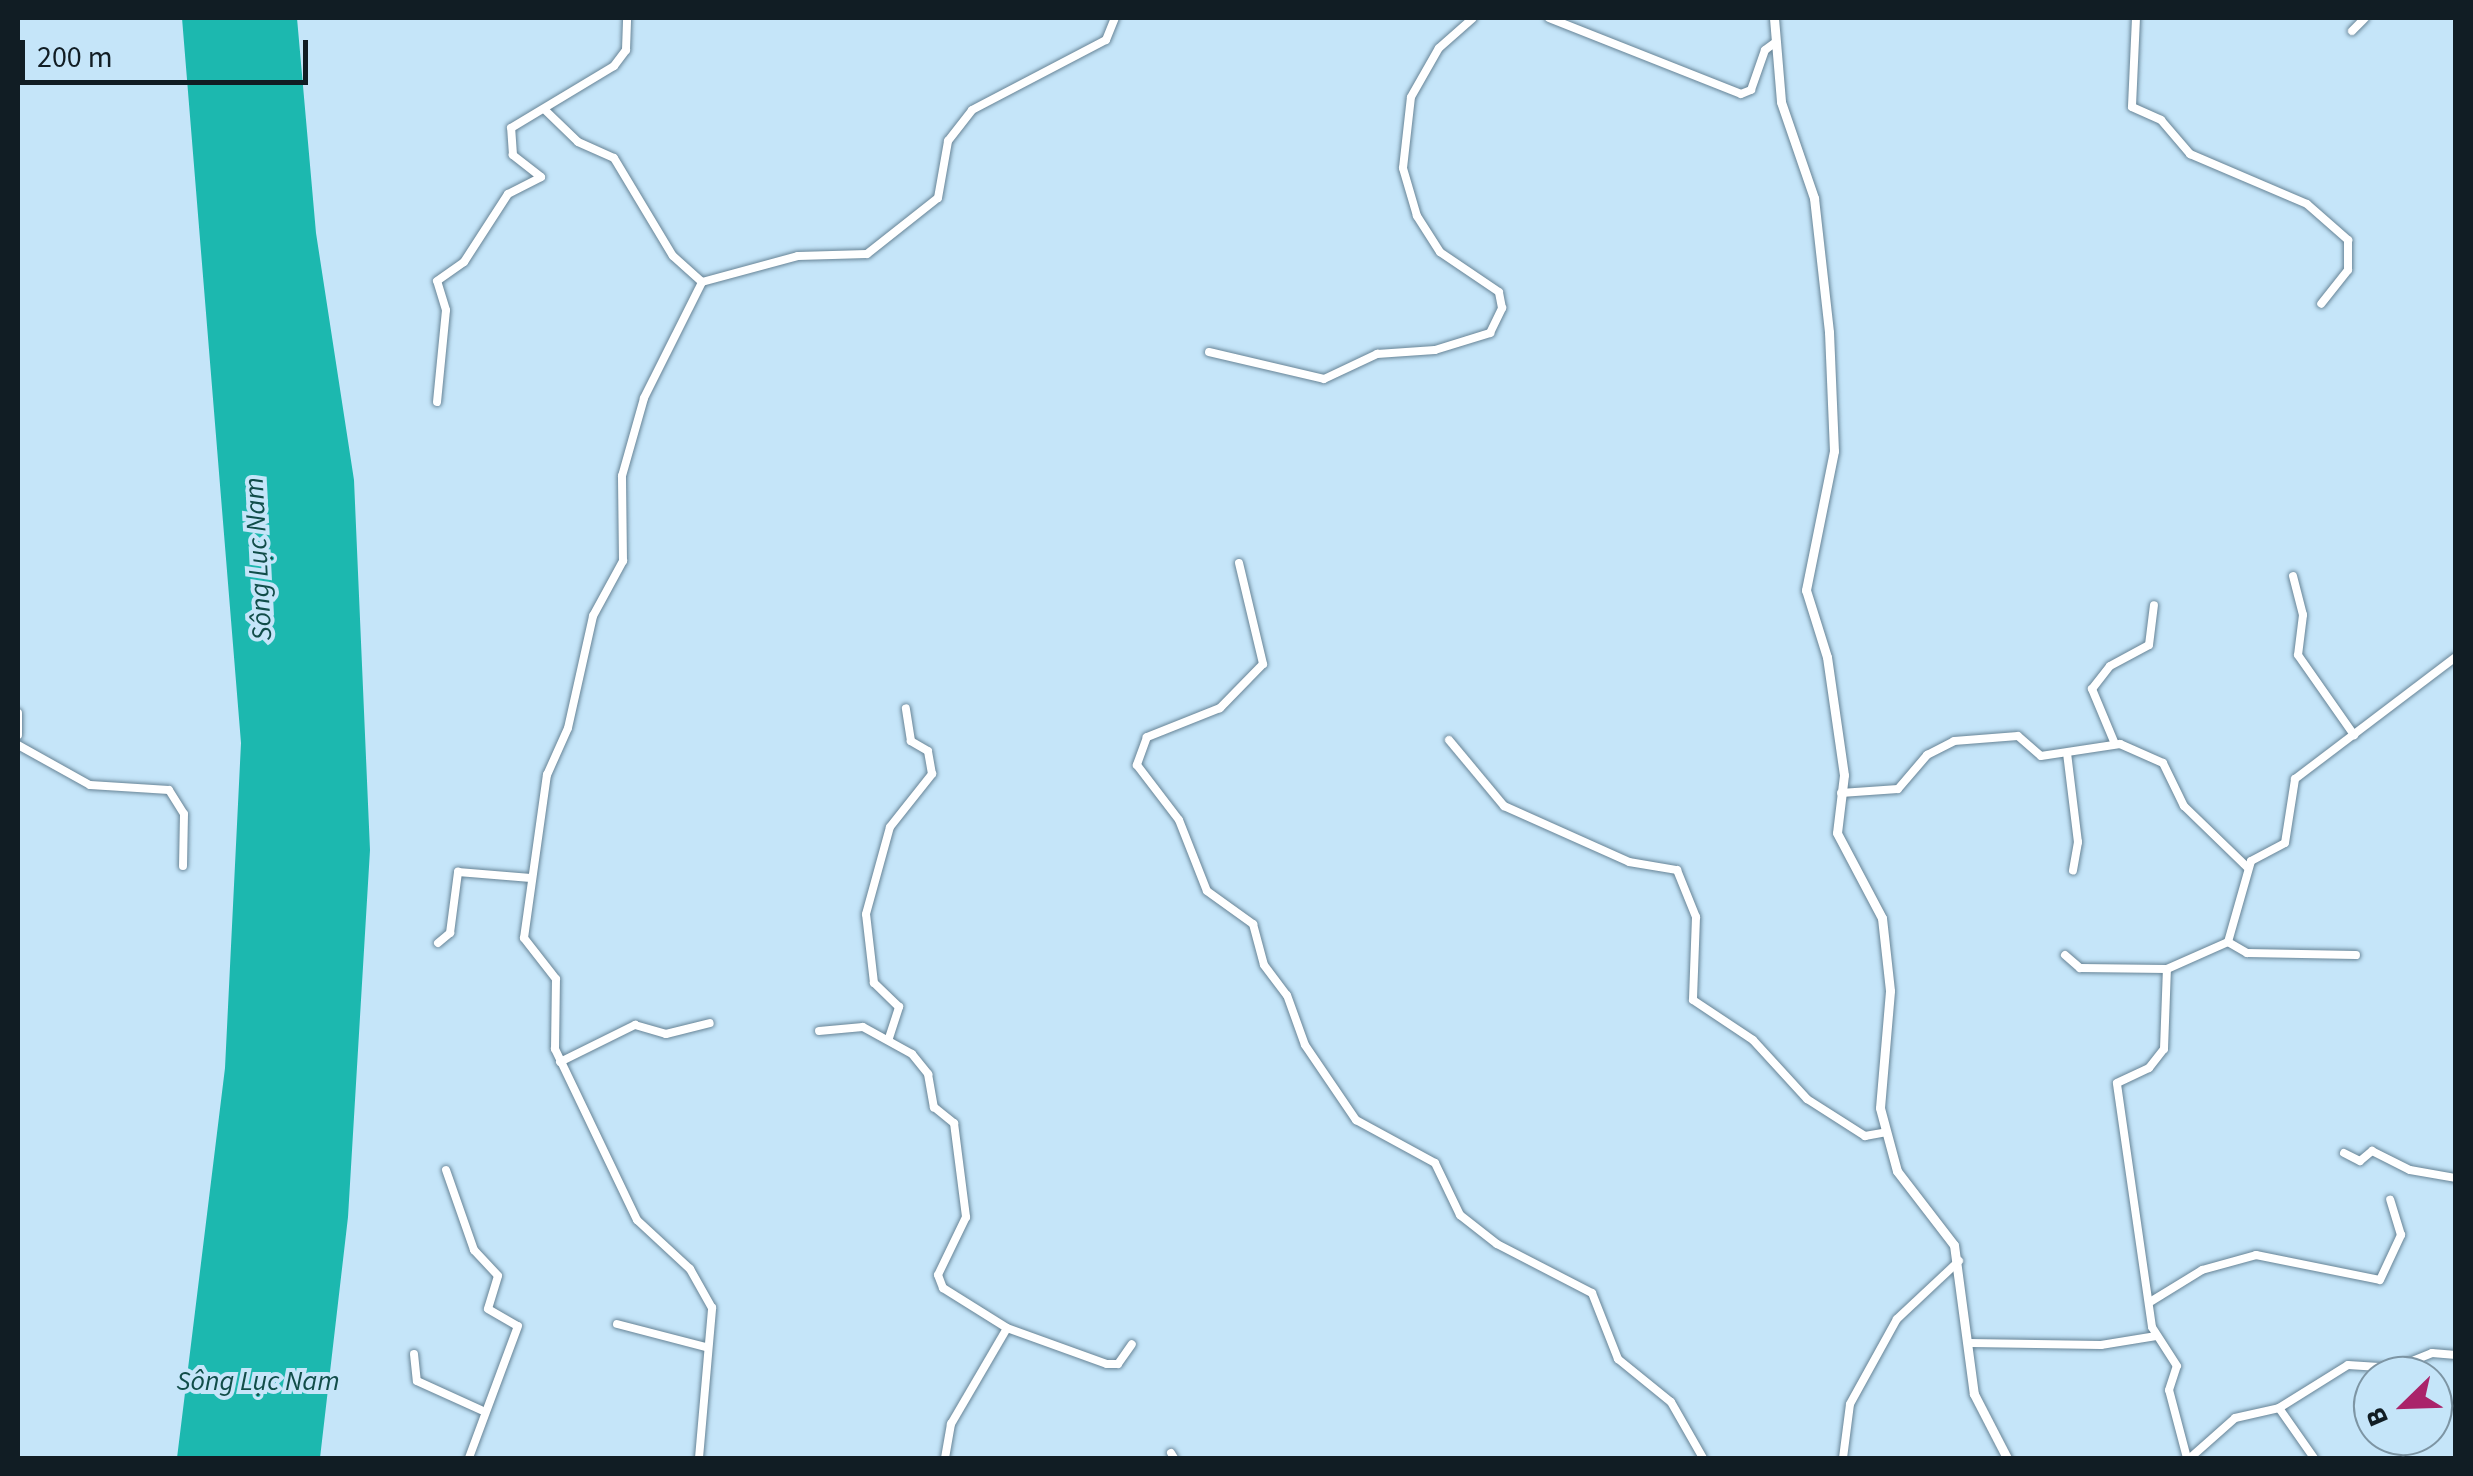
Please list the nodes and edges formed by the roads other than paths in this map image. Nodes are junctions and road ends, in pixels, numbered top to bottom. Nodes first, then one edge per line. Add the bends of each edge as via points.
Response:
1 (627, 18) edge
2 (1115, 18) edge
3 (1470, 18) edge
4 (1548, 18) edge
5 (1774, 18) edge
6 (2136, 18) edge
7 (2365, 18) edge
8 (2352, 31) dead end
9 (1776, 42) junction
10 (544, 110) junction
11 (702, 282) junction
12 (2320, 304) dead end
13 (1209, 352) dead end
14 (436, 402) dead end
15 (1239, 563) dead end
16 (2294, 576) dead end
17 (2154, 605) dead end
18 (2456, 657) edge
19 (906, 708) dead end
20 (18, 714) edge
21 (18, 735) edge
22 (2354, 735) junction
23 (1448, 740) dead end
24 (2115, 744) junction
25 (18, 745) edge
26 (2067, 752) junction
27 (1842, 794) junction
28 (183, 866) dead end
29 (2248, 868) junction
30 (2073, 871) dead end
31 (531, 878) junction
32 (438, 942) dead end
33 (2228, 942) junction
34 (2065, 955) dead end
35 (2356, 955) dead end
36 (2167, 969) junction
37 (710, 1023) dead end
38 (819, 1031) dead end
39 (889, 1038) junction
40 (560, 1062) junction
41 (1887, 1132) junction
42 (2344, 1153) dead end
43 (446, 1170) dead end
44 (2456, 1178) edge
45 (2390, 1200) dead end
46 (1959, 1261) junction
47 (2150, 1302) junction
48 (617, 1324) dead end
49 (1007, 1328) junction
50 (2156, 1336) junction
51 (1970, 1343) junction
52 (1132, 1344) dead end
53 (706, 1346) junction
54 (414, 1354) dead end
55 (2456, 1355) edge
56 (2278, 1408) junction
57 (481, 1410) junction
58 (469, 1458) edge
59 (699, 1458) edge
60 (944, 1458) edge
61 (1703, 1458) edge
62 (1843, 1458) edge
63 (2008, 1458) edge
64 (2188, 1458) edge
65 (2314, 1458) edge

1 - 10 street via 626,50 614,66
2 - 11 street via 1106,40 972,110 948,141 944,185 932,206 867,254 798,256
3 - 13 street via 1439,48 1411,97 1403,168 1417,216 1440,252 1499,292 1502,308 1490,332 1435,350 1377,354 1324,379
4 - 9 street via 1741,94 1751,90 1765,50
5 - 9 street
6 - 12 street via 2132,107 2161,120 2187,152 2307,204 2348,240 2348,270
7 - 8 street
9 - 27 street via 1781,102 1814,198 1830,332 1834,451 1806,590 1827,656
10 - 11 street via 578,142 614,158 673,256
10 - 14 street via 515,123 510,136 512,155 539,181 508,194 464,262 437,281 446,310
11 - 31 street via 646,390 622,476 622,561 586,638 568,728 547,775
15 - 61 street via 1263,664 1220,708 1191,713 1147,737 1137,766 1179,820 1207,892 1253,924 1300,1034 1356,1120 1435,1163 1460,1214 1497,1244 1599,1299 1618,1359 1671,1402
16 - 22 street via 2303,622 2298,656
17 - 24 street via 2149,645 2110,666 2092,689
18 - 22 street
19 - 39 street via 911,742 928,751 932,774 890,827 866,914 874,983 899,1007
20 - 21 street
22 - 29 street via 2294,779 2285,844
23 - 41 street via 1504,806 1629,862 1677,870 1696,917 1696,1004 1753,1040 1807,1099 1865,1136
24 - 26 street
24 - 29 street via 2163,763 2184,806
25 - 28 street via 90,785 169,790 184,814
26 - 27 street via 2038,756 2018,736 1954,741 1922,760 1898,789
26 - 30 street via 2078,842
27 - 41 street via 1837,833 1882,918 1890,990 1879,1096
29 - 33 street
31 - 32 street via 458,872 450,933
31 - 40 street via 524,938 556,979 552,1023
33 - 35 street via 2247,953
33 - 36 street
34 - 36 street via 2080,968
36 - 47 street via 2164,1049 2116,1088
37 - 40 street via 666,1034 635,1026
38 - 39 street via 863,1027
39 - 49 street via 926,1070 934,1107 955,1128 965,1223 938,1280
40 - 53 street via 637,1220 708,1298 714,1321
41 - 46 street via 1896,1171 1948,1234
42 - 44 street via 2360,1161 2372,1151 2410,1170
43 - 57 street via 474,1250 498,1276 488,1310 518,1326
45 - 47 street via 2401,1236 2380,1280 2256,1256 2202,1270
46 - 51 street
46 - 62 street via 1898,1319 1850,1404
47 - 50 street
48 - 53 street
49 - 52 street via 1113,1366
49 - 60 street via 951,1424
50 - 51 street via 2101,1345
50 - 64 street via 2176,1366 2169,1390
51 - 63 street via 1976,1401
53 - 59 street
54 - 57 street via 418,1381
55 - 56 street via 2432,1352 2395,1368 2358,1362
56 - 64 street via 2235,1418
56 - 65 street
57 - 58 street

